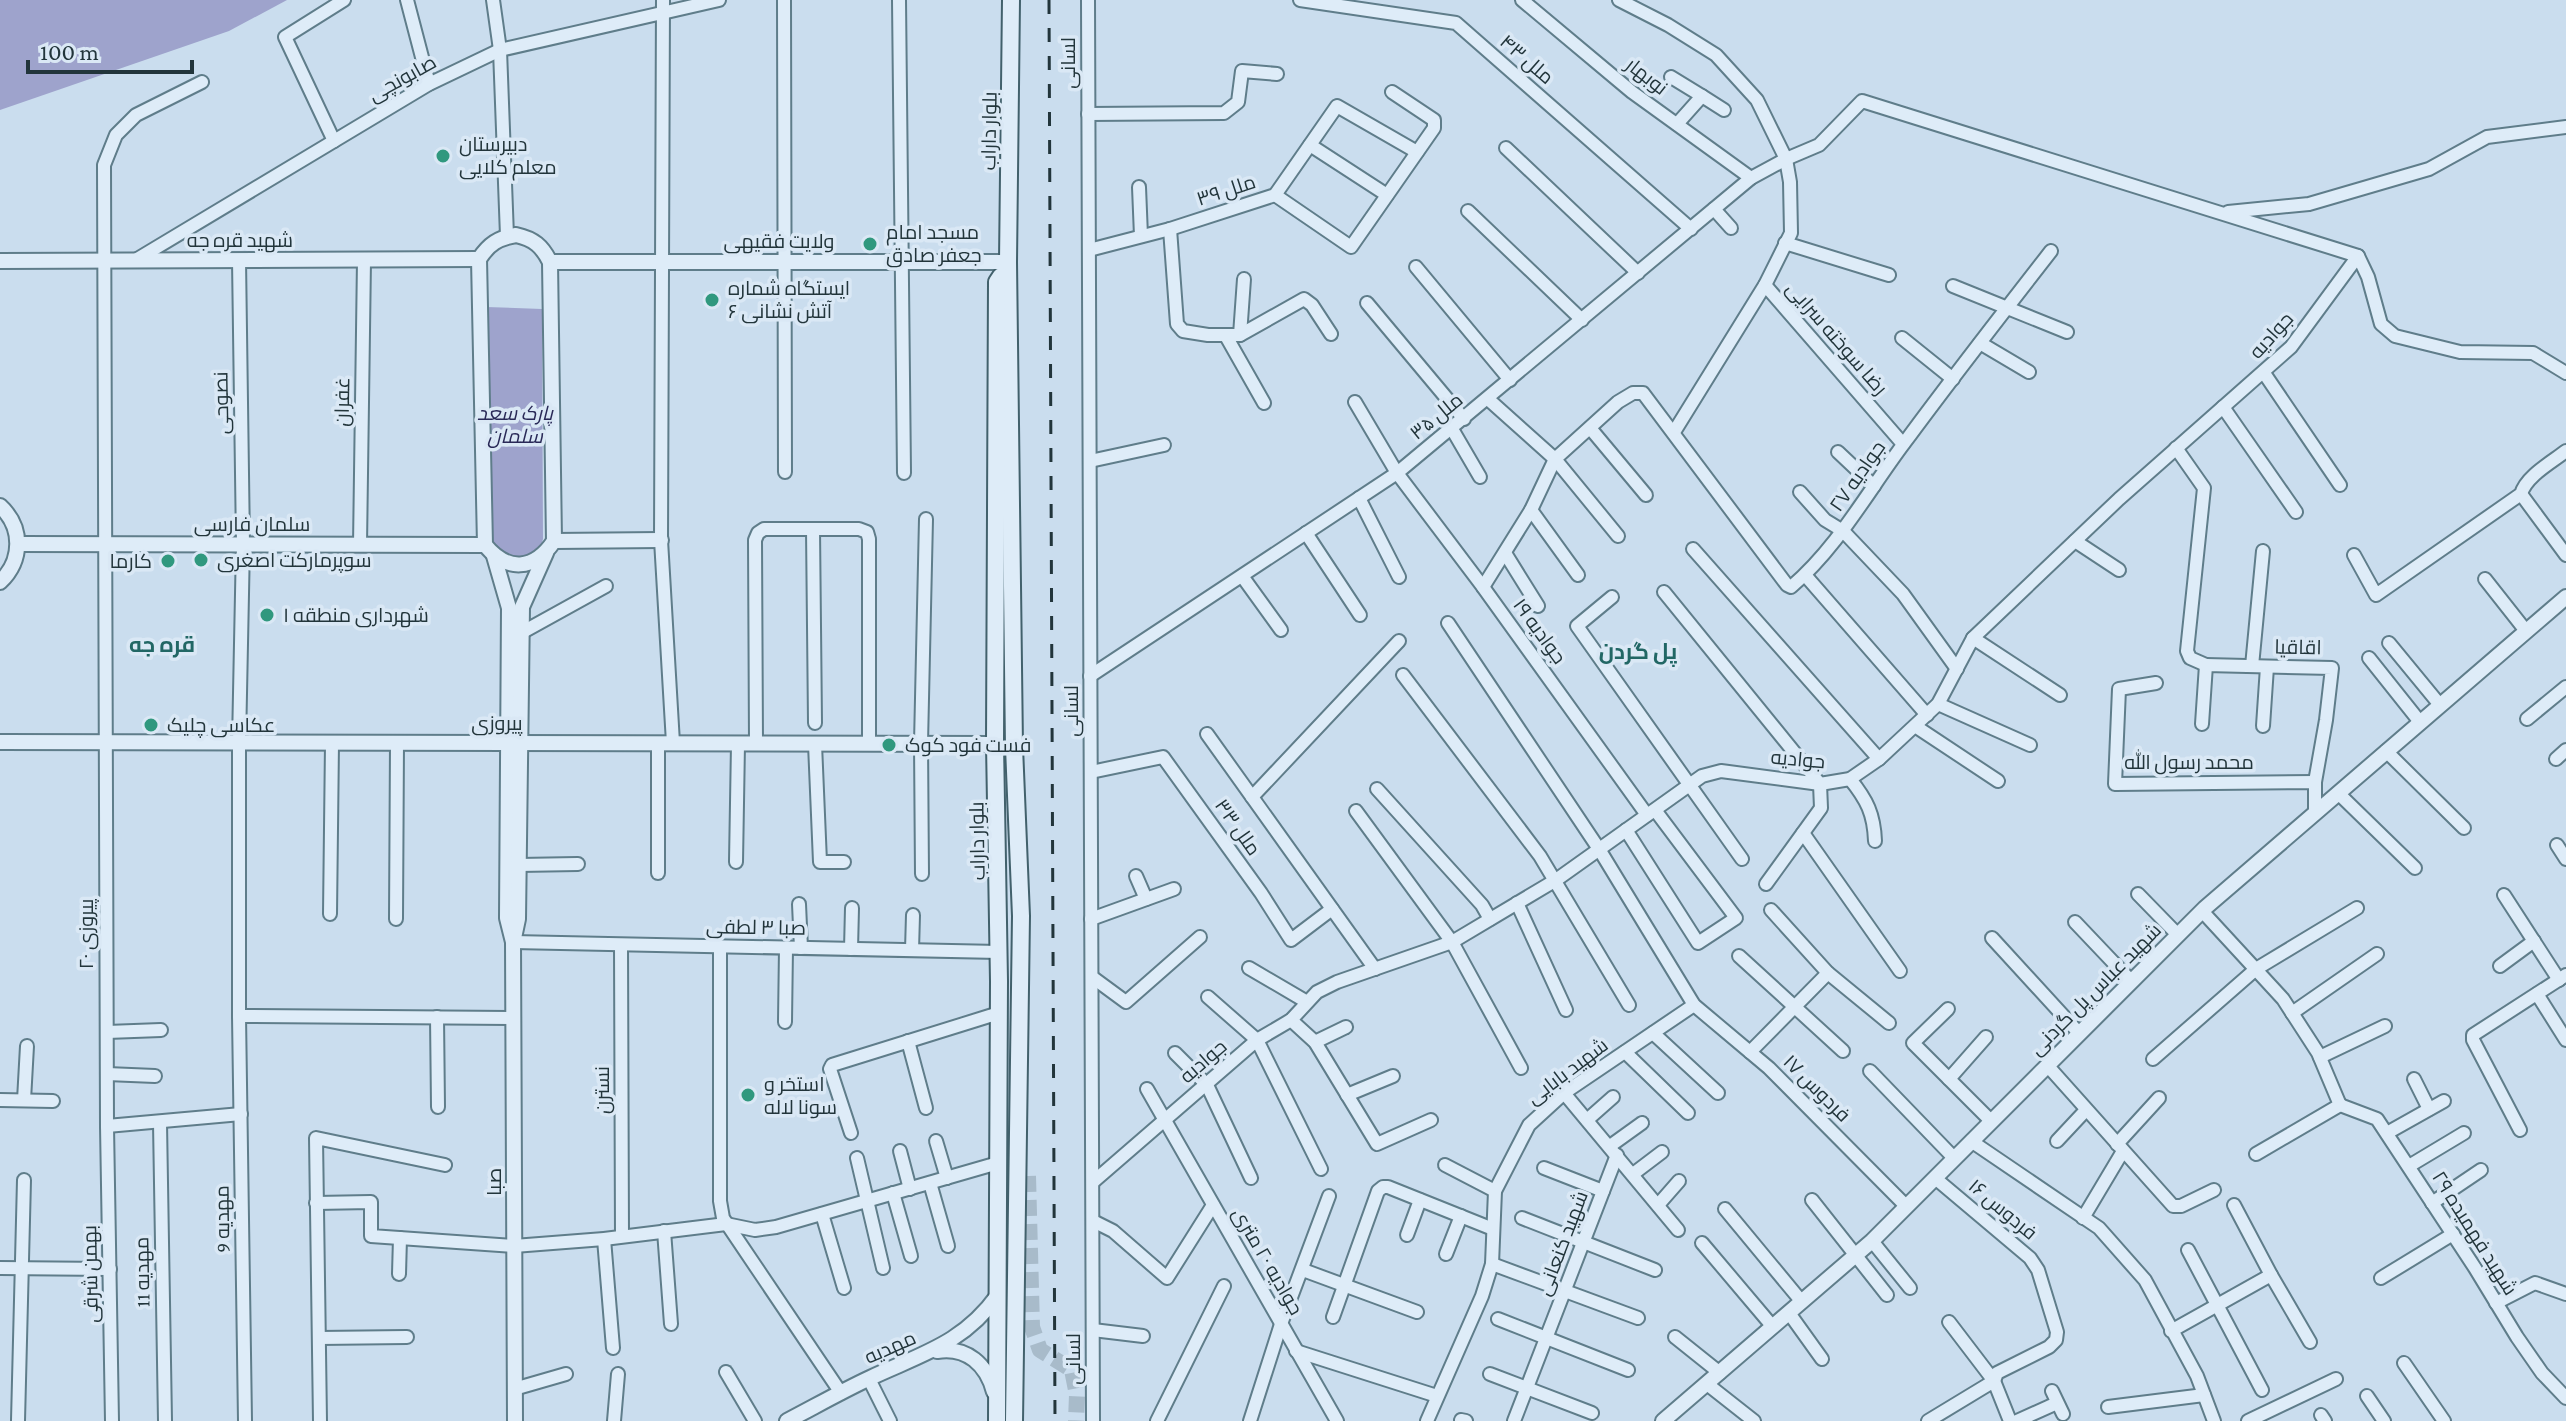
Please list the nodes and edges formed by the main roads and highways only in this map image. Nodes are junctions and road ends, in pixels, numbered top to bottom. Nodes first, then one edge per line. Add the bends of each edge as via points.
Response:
1 (1011, 0) edge
2 (1008, 262) junction
3 (1021, 927) junction
4 (999, 928) junction
5 (999, 981) junction
6 (1020, 982) junction
7 (1018, 1076) junction
8 (1028, 1176) tunnel mouth
9 (997, 1415) edge
10 (1014, 1421) edge

1 - 2 main road, بلوار داراب
2 - 3 main road, بلوار داراب
2 - 4 main road, بلوار داراب via 997,282
3 - 4 main road
3 - 6 main road, بلوار داراب
4 - 5 main road, بلوار داراب
5 - 6 main road
5 - 9 main road, بلوار داراب
6 - 7 main road, بلوار داراب
7 - 8 main road
7 - 10 main road, بلوار داراب

